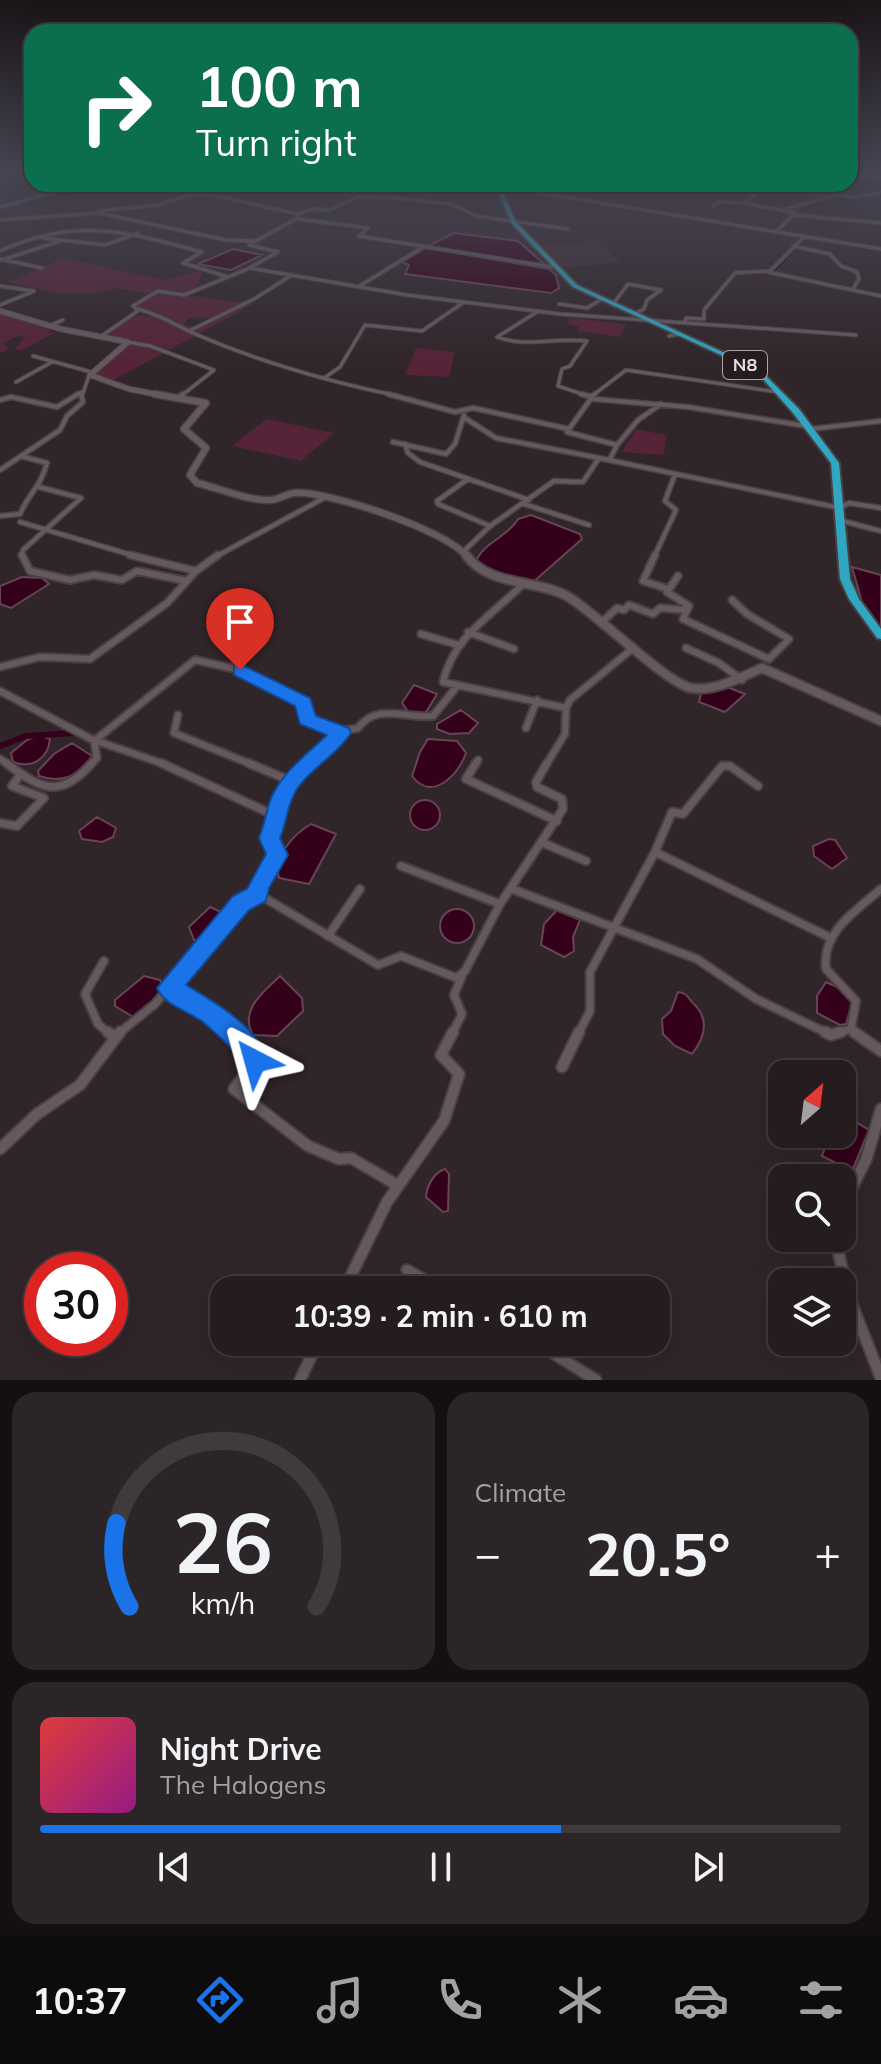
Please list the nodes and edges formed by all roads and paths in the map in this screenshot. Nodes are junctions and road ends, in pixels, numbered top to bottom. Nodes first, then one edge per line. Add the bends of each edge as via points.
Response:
1 (129, 236) edge
2 (149, 236) edge
3 (209, 236) edge
4 (263, 236) edge
5 (366, 236) edge
6 (526, 236) edge
7 (805, 236) edge
8 (807, 236) edge
9 (39, 237) joint
10 (60, 241) junction
11 (255, 241) junction
12 (794, 246) junction
13 (423, 247) junction
14 (881, 249) edge
15 (0, 251) edge
16 (1, 260) edge
17 (552, 267) junction
18 (42, 268) dead end
19 (250, 268) junction
20 (768, 272) junction
21 (292, 275) junction
22 (228, 277) junction
23 (0, 286) edge
24 (358, 287) junction
25 (853, 289) junction
26 (881, 296) edge
27 (602, 299) junction
28 (464, 302) junction
29 (559, 304) dead end
30 (613, 304) junction
31 (0, 308) edge
32 (137, 309) junction
33 (537, 312) junction
34 (634, 314) junction
35 (63, 320) dead end
36 (651, 321) junction
37 (685, 322) junction
38 (49, 326) junction
39 (191, 330) junction
40 (680, 334) junction
41 (856, 335) dead end
42 (669, 336) dead end
43 (99, 338) junction
44 (128, 342) junction
45 (33, 356) dead end
46 (52, 362) junction
47 (90, 373) junction
48 (324, 378) junction
49 (16, 382) dead end
50 (81, 392) junction
51 (778, 392) junction
52 (180, 396) junction
53 (591, 398) junction
54 (0, 400) edge
55 (662, 404) junction
56 (462, 412) junction
57 (465, 418) junction
58 (881, 421) edge
59 (808, 427) junction
60 (569, 429) junction
61 (393, 442) dead end
62 (405, 444) junction
63 (617, 445) junction
64 (24, 457) junction
65 (599, 458) junction
66 (610, 459) junction
67 (0, 470) edge
68 (675, 474) junction
69 (468, 479) junction
70 (39, 487) junction
71 (324, 498) junction
72 (526, 502) junction
73 (840, 508) junction
74 (881, 508) edge
75 (0, 516) edge
76 (839, 520) junction
77 (20, 522) dead end
78 (589, 525) dead end
79 (490, 526) junction
80 (45, 530) junction
81 (881, 531) edge
82 (464, 551) junction
83 (196, 571) junction
84 (678, 576) dead end
85 (187, 581) junction
86 (522, 585) junction
87 (668, 589) junction
88 (732, 600) dead end
89 (687, 610) junction
90 (601, 623) junction
91 (468, 632) junction
92 (421, 634) dead end
93 (881, 636) edge
94 (458, 645) junction
95 (686, 648) dead end
96 (514, 649) dead end
97 (632, 649) junction
98 (765, 659) junction
99 (0, 667) edge
100 (762, 668) junction
101 (742, 680) junction
102 (458, 685) junction
103 (0, 691) edge
104 (537, 700) junction
105 (566, 708) junction
106 (178, 715) dead end
107 (881, 721) edge
108 (526, 728) dead end
109 (342, 733) junction
110 (94, 741) junction
111 (0, 759) edge
112 (478, 760) dead end
113 (20, 775) junction
114 (291, 781) junction
115 (758, 786) dead end
116 (278, 817) junction
117 (557, 821) junction
118 (0, 823) edge
119 (543, 843) junction
120 (655, 852) junction
121 (586, 861) dead end
122 (401, 866) dead end
123 (360, 889) dead end
124 (512, 889) junction
125 (881, 889) edge
126 (258, 894) junction
127 (500, 904) junction
128 (615, 928) junction
129 (328, 936) junction
130 (831, 938) junction
131 (104, 961) dead end
132 (462, 976) junction
133 (169, 988) junction
134 (851, 1029) junction
135 (114, 1037) junction
136 (881, 1051) edge
137 (562, 1067) dead end
138 (881, 1109) edge
139 (0, 1149) edge
140 (856, 1184) edge
141 (397, 1185) junction
142 (838, 1252) edge
143 (407, 1270) dead end
144 (351, 1276) edge
145 (418, 1276) edge
146 (311, 1356) edge
147 (557, 1356) edge
148 (881, 1378) edge
149 (300, 1380) edge
150 (596, 1380) edge

1 - 10 street via 105,245
2 - 22 street via 202,252 183,263
3 - 11 street
4 - 11 street
5 - 13 street
6 - 17 highway, N8
7 - 12 street
8 - 14 street
9 - 10 street
9 - 15 street
10 - 16 street
11 - 19 street via 249,245 278,252
12 - 20 street
12 - 25 street via 830,254 857,272
13 - 17 street
13 - 24 street
16 - 18 street
17 - 27 highway, N8
19 - 21 street
19 - 22 street
20 - 25 street
20 - 37 street via 735,273 704,310 704,319
21 - 24 street
21 - 39 street
22 - 32 street via 184,295 158,292 133,306
23 - 31 street via 34,291
24 - 28 street
25 - 26 street
27 - 29 street via 587,308
27 - 30 highway, N8
28 - 33 street
28 - 48 street via 422,331 365,325 346,364
30 - 34 highway, N8
30 - 34 street via 628,284 661,290
31 - 38 street
32 - 39 street
32 - 43 street
33 - 36 street
33 - 53 street via 497,337 518,345 585,340 570,366 562,369 558,386
34 - 36 highway, N8
35 - 38 street
36 - 37 street
36 - 40 highway, N8
37 - 41 street
38 - 43 street
39 - 48 street
40 - 42 street
40 - 51 highway, N8 via 747,366
43 - 44 street
44 - 47 street
44 - 52 street via 214,370
45 - 46 street
46 - 47 street
46 - 49 street
47 - 50 street
47 - 52 street via 118,386
48 - 56 street
50 - 54 street via 57,407 11,397
50 - 64 street via 83,402 60,430
51 - 53 street via 639,369 626,370
51 - 59 highway, N8
52 - 71 street via 206,404 184,429 206,448 191,472 194,481 270,500 294,493
53 - 55 street
53 - 60 street
55 - 59 street
55 - 63 street via 638,420
56 - 57 street
56 - 60 street via 476,409
57 - 62 street via 446,454
57 - 65 street via 496,438
58 - 59 street
59 - 73 highway, N8 via 835,463
60 - 63 street via 568,433
61 - 62 street
62 - 69 street via 420,462
63 - 66 street
64 - 67 street
64 - 70 street via 47,463
65 - 66 street
65 - 72 street via 583,482 556,480
66 - 68 street
68 - 73 street
68 - 87 street via 665,501 676,510 643,581
69 - 72 street
69 - 79 street via 438,504
70 - 75 street via 20,514
70 - 80 street via 81,498
71 - 82 street via 438,536
71 - 83 street via 236,542
72 - 78 street
72 - 79 street
73 - 74 street via 849,503
73 - 76 highway, N8
76 - 81 street
76 - 93 highway, N8 via 845,579
77 - 80 street
79 - 82 street
80 - 83 street
80 - 85 street via 23,550 22,558 37,574 122,580 137,571
82 - 86 street via 474,566
83 - 85 street
84 - 87 street
85 - 99 street via 167,603 90,659 40,657
86 - 90 street via 565,595
86 - 91 street
87 - 89 street via 669,595 689,606
88 - 98 street via 789,639
89 - 90 street via 660,608 653,614 629,605
89 - 98 street via 687,622
90 - 97 street
91 - 94 street
91 - 96 street
92 - 94 street
94 - 102 street via 443,673 443,682
95 - 101 street
97 - 101 street via 691,689
97 - 105 street
98 - 100 street
100 - 101 street
100 - 107 street
102 - 104 street
102 - 109 street via 433,716 375,712 358,728
103 - 110 street
104 - 105 street
104 - 108 street
105 - 117 street via 565,734 536,782 562,799
106 - 114 street via 174,733
109 - 110 street via 313,724 304,703 240,670 195,660
109 - 114 street
110 - 113 street via 97,758 70,785 55,787
110 - 116 street via 166,765
111 - 113 street
112 - 117 street via 466,779
113 - 118 street via 12,786 44,798 17,826
114 - 116 street
115 - 120 street via 722,766 683,814 672,812
116 - 126 street via 270,838 277,855
117 - 119 street
119 - 121 street
119 - 124 street
120 - 128 street
120 - 130 street
122 - 127 street
123 - 129 street
124 - 127 street
124 - 128 street
125 - 130 street
126 - 129 street
126 - 133 street via 241,903
127 - 132 street
128 - 134 street via 697,959 756,999 831,1035
128 - 137 street via 590,972 590,1011
129 - 132 street via 378,965 401,956 449,976
130 - 134 street via 826,968 853,995
131 - 135 street via 85,994 98,1024
132 - 141 street via 454,995 462,1014 441,1055 459,1074 451,1100 433,1138
133 - 135 street
133 - 141 street via 212,1014 253,1055 255,1061 234,1089 263,1115 327,1158 351,1158
134 - 136 street
135 - 139 street via 80,1085 37,1114
138 - 140 street via 875,1142
141 - 144 street
142 - 148 street via 849,1297
143 - 145 street
146 - 149 street
147 - 150 street

